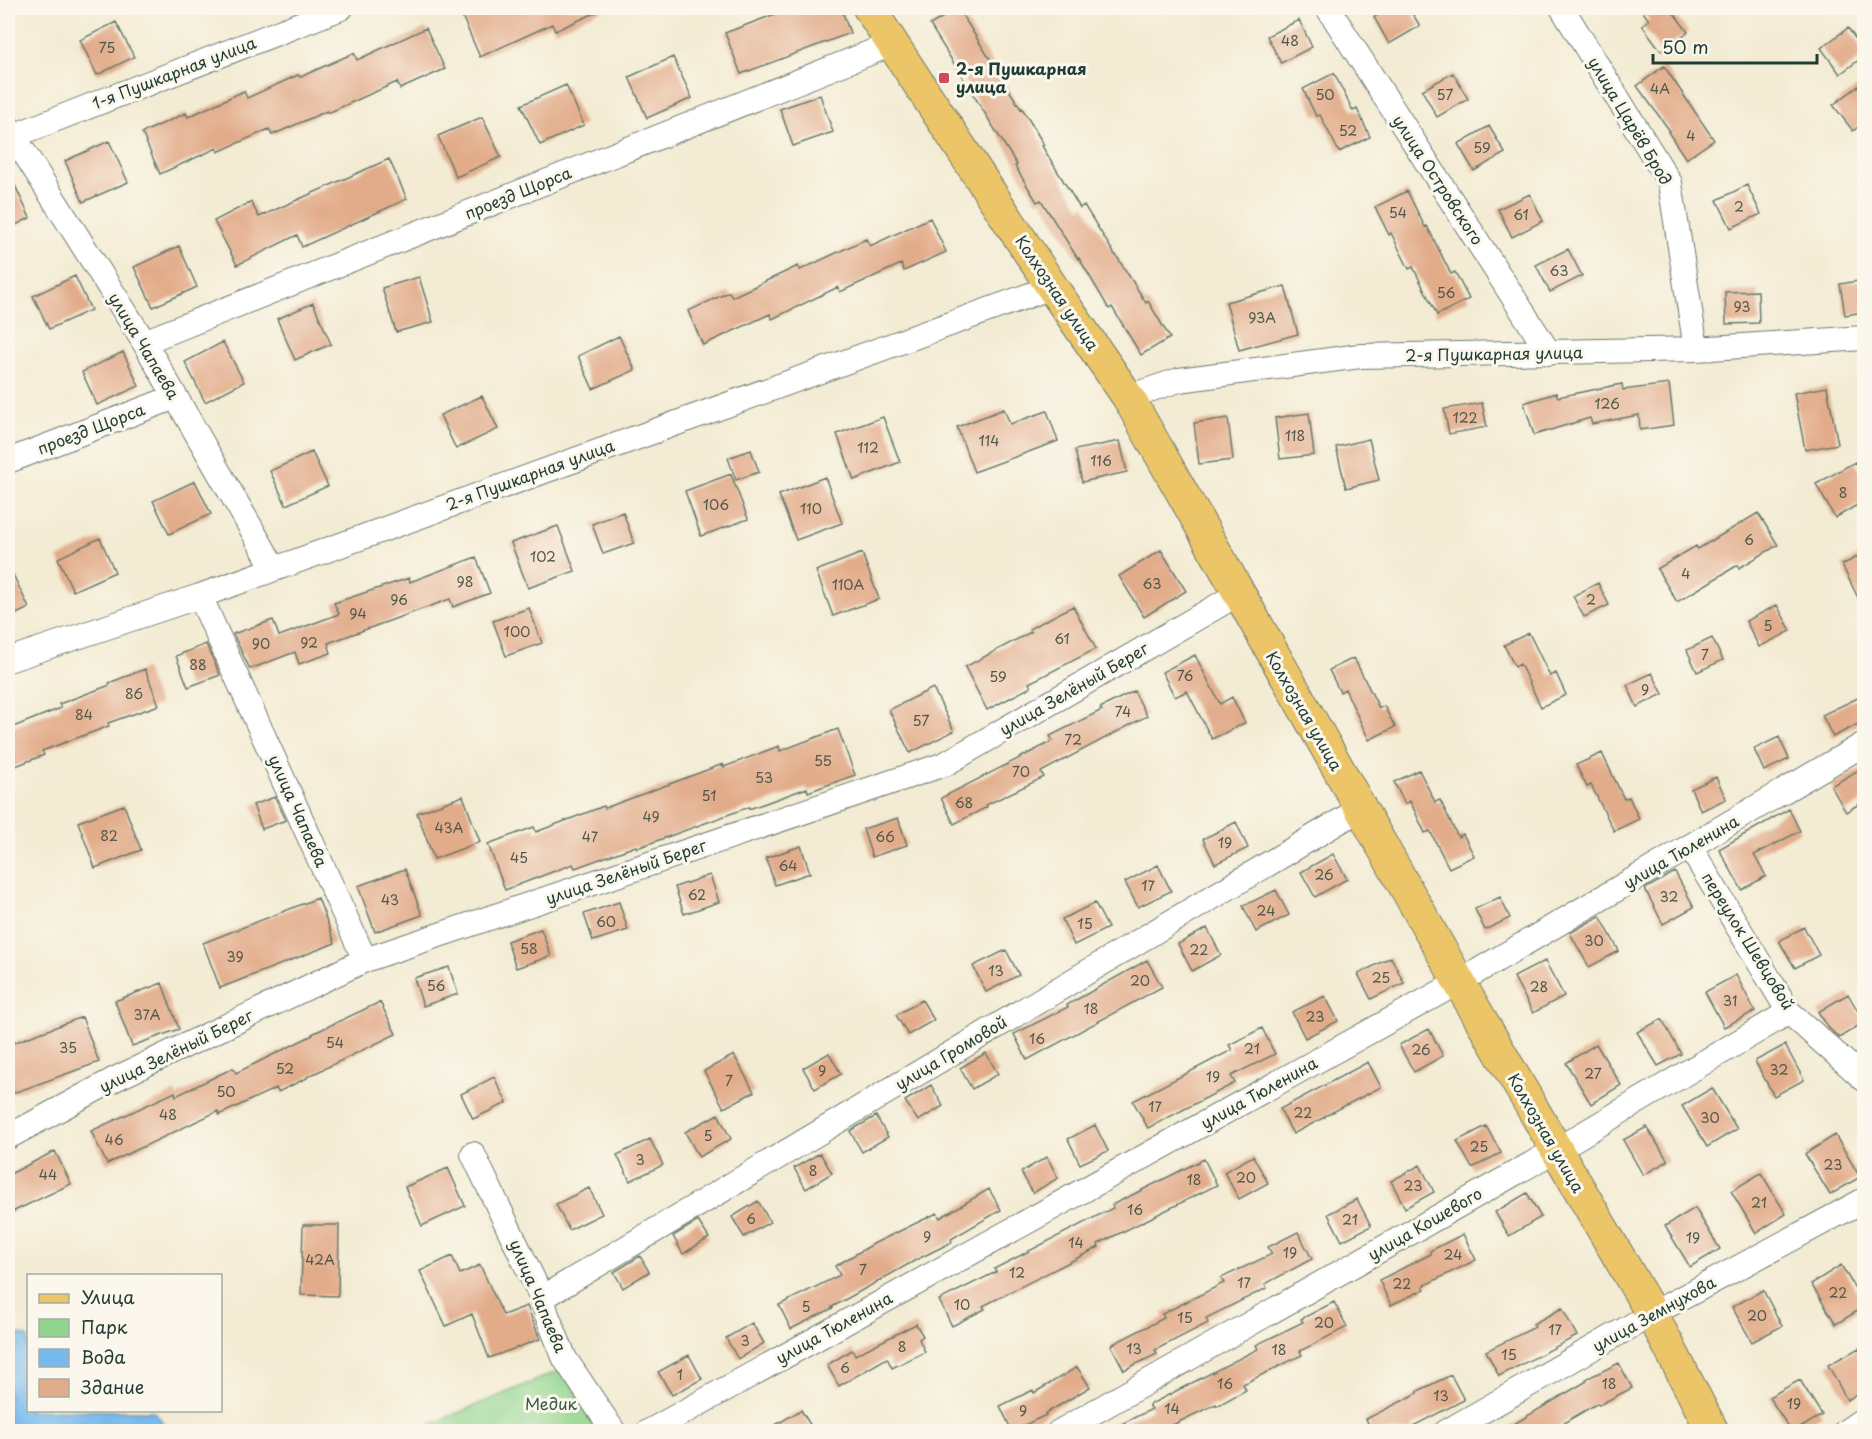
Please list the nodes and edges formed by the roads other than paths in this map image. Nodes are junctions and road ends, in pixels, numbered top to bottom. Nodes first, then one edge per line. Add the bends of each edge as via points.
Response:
1 (341, 8) edge
2 (869, 8) edge
3 (1328, 8) edge
4 (1562, 8) edge
5 (892, 44) junction
6 (9, 134) edge
7 (1052, 287) junction
8 (144, 342) junction
9 (1863, 344) edge
10 (1696, 349) junction
11 (1549, 353) junction
12 (175, 397) junction
13 (1128, 397) junction
14 (8, 460) edge
15 (274, 568) junction
16 (1238, 594) junction
17 (200, 596) junction
18 (8, 660) edge
19 (1864, 744) edge
20 (1360, 809) junction
21 (1690, 847) junction
22 (365, 960) junction
23 (1459, 982) junction
24 (1789, 1012) junction
25 (1864, 1079) edge
26 (8, 1137) edge
27 (1556, 1150) junction
28 (473, 1154) dead end
29 (1864, 1200) edge
30 (542, 1298) junction
31 (1652, 1314) junction
32 (1864, 1419) edge
33 (614, 1431) edge
34 (648, 1431) edge
35 (1059, 1431) edge
36 (1446, 1431) edge
37 (1713, 1431) edge
38 (1845, 1431) edge

1 - 6 street, 1-я Пушкарная улица
2 - 5 main road, Колхозная улица
3 - 11 street, улица Островского
4 - 10 street, улица Царёв Брод via 1670,183
5 - 7 main road, Колхозная улица
5 - 8 street, проезд Щорса
6 - 8 street, улица Чапаева
7 - 13 main road, Колхозная улица
7 - 15 street, 2-я Пушкарная улица
8 - 12 street, улица Чапаева
9 - 10 street, 2-я Пушкарная улица
10 - 11 street, 2-я Пушкарная улица
11 - 13 street, 2-я Пушкарная улица via 1360,356 1179,380
12 - 14 street, проезд Щорса
12 - 15 street, улица Чапаева
13 - 16 main road, Колхозная улица
15 - 17 street, 2-я Пушкарная улица
16 - 20 main road, Колхозная улица
16 - 22 street, улица Зелёный Берег via 945,764
17 - 18 street, 2-я Пушкарная улица
17 - 22 street, улица Чапаева
19 - 21 street, улица Тюленина
20 - 23 main road, Колхозная улица
20 - 30 street, улица Громовой
21 - 23 street, улица Тюленина
21 - 24 street, переулок Шевцовой
22 - 26 street, улица Зелёный Берег via 115,1079
23 - 27 main road, Колхозная улица
23 - 34 street, улица Тюленина
24 - 25 street, переулок Шевцовой
24 - 27 street, улица Кошевого
27 - 31 main road, Колхозная улица
27 - 35 street, улица Кошевого
28 - 30 street, улица Чапаева
29 - 31 street, улица Земнухова
30 - 33 street, улица Чапаева via 565,1359
31 - 36 street, улица Земнухова
31 - 37 main road, Колхозная улица
32 - 38 street

